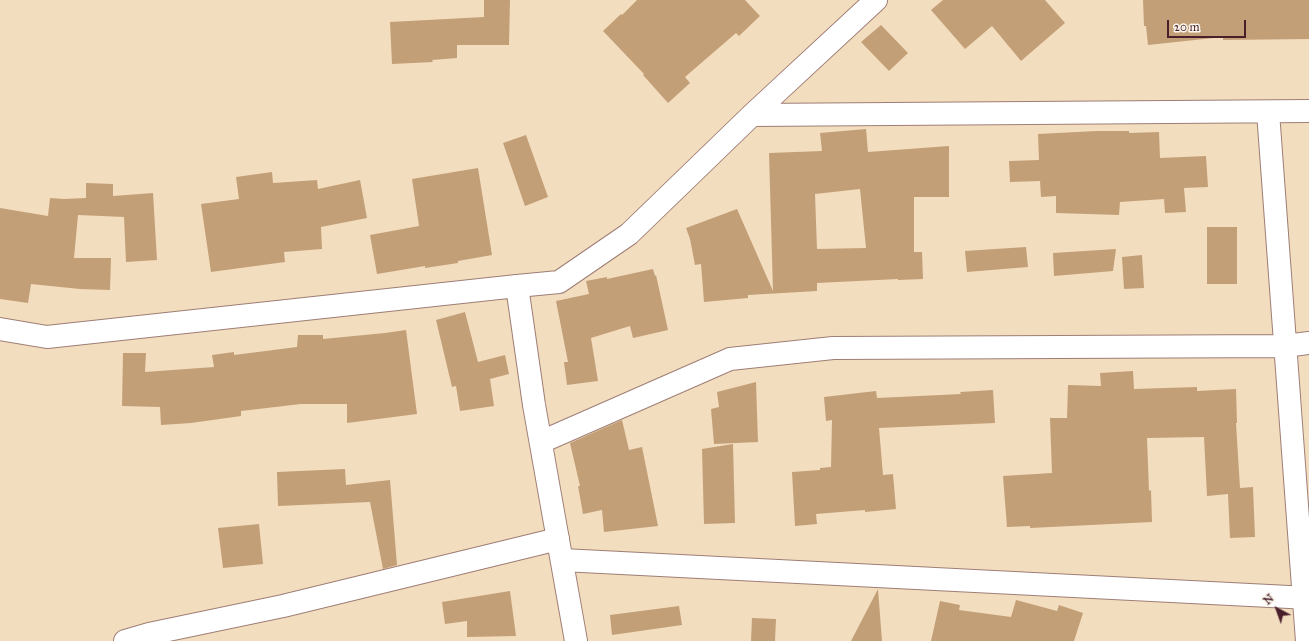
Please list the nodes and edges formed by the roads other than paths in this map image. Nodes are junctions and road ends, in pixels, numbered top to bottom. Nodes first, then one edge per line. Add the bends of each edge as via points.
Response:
1 (876, 0) edge
2 (1309, 111) edge
3 (1268, 112) junction
4 (752, 115) junction
5 (517, 286) junction
6 (0, 329) edge
7 (1309, 343) edge
8 (1285, 346) junction
9 (541, 442) junction
10 (560, 550) junction
11 (1306, 598) edge
12 (125, 641) edge
13 (576, 641) edge
14 (1307, 641) edge

1 - 4 street
2 - 3 street
3 - 4 street
3 - 8 street
4 - 5 street via 628,234 559,282
5 - 6 street via 47,337
5 - 9 street
7 - 8 street
8 - 9 street via 833,348 730,359
8 - 11 street
9 - 10 street
10 - 11 street
10 - 12 street
10 - 13 street
11 - 14 street

